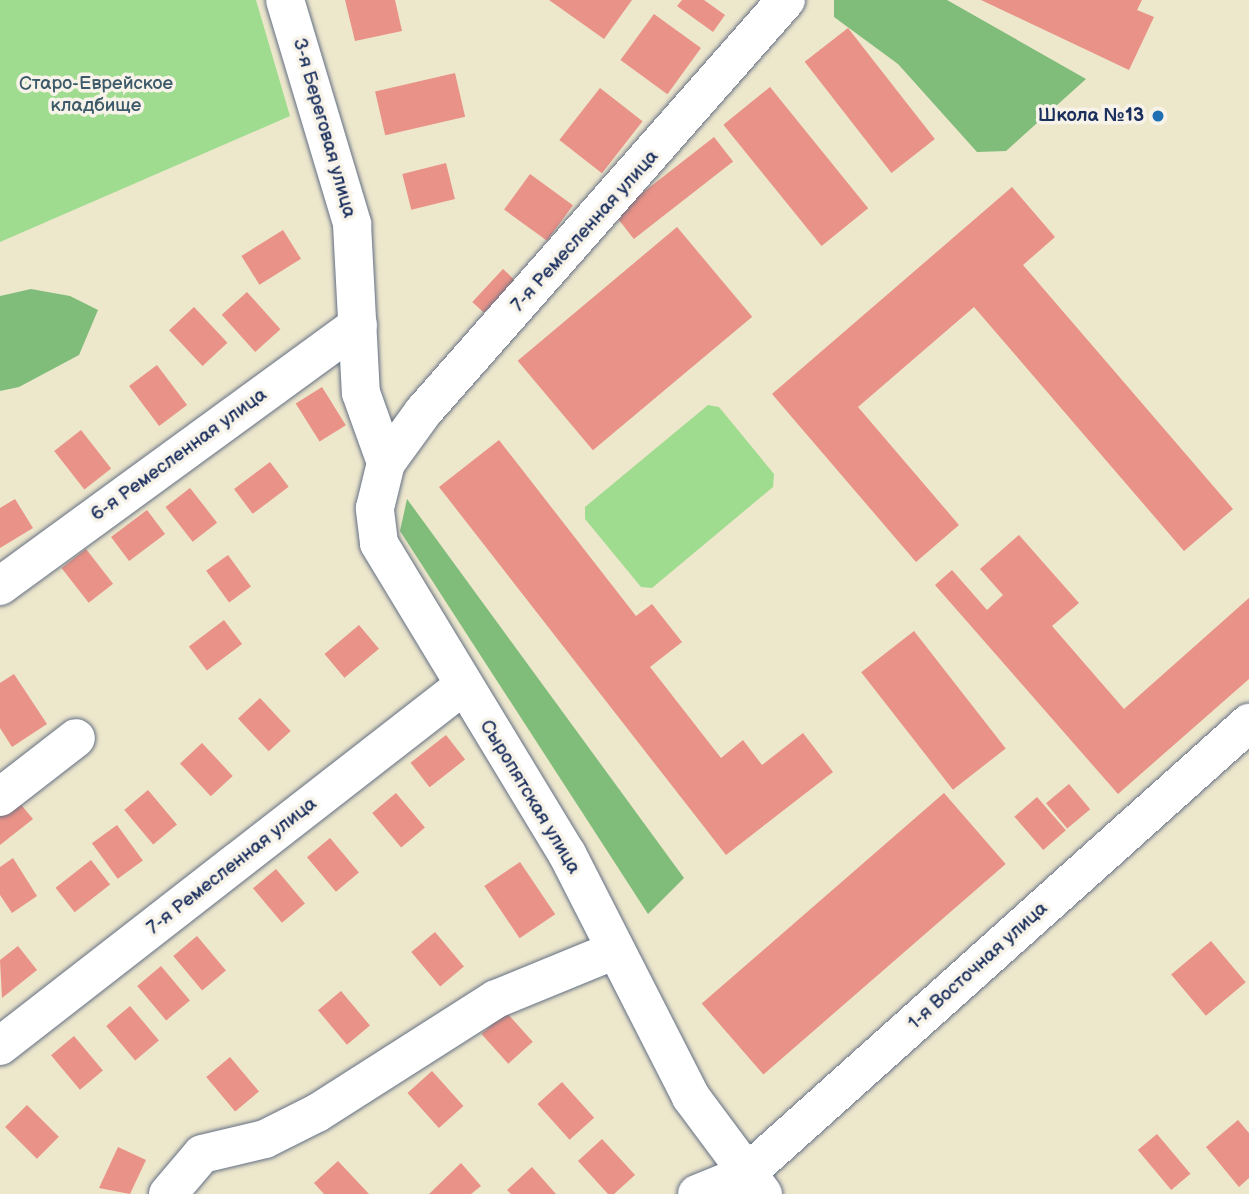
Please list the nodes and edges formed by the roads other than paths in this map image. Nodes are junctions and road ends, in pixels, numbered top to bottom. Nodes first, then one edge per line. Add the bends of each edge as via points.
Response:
1 (285, 0) edge
2 (771, 6) edge
3 (358, 325) junction
4 (386, 463) junction
5 (0, 586) edge
6 (463, 686) junction
7 (1249, 723) edge
8 (76, 738) dead end
9 (0, 797) edge
10 (613, 951) junction
11 (0, 1046) edge
12 (754, 1184) edge
13 (168, 1194) edge
14 (697, 1194) edge

1 - 3 street, 3-я Береговая улица via 352,224
2 - 4 street, 7-я Ремесленная улица via 423,412
3 - 4 street, 3-я Береговая улица via 361,393
3 - 5 street, 6-я Ремесленная улица
4 - 6 street, Сыропятская улица via 375,508 379,543
6 - 10 street, Сыропятская улица via 568,854
6 - 11 street, 7-я Ремесленная улица
7 - 12 street, 1-я Восточная улица
8 - 9 street
10 - 12 street, Сыропятская улица via 691,1097
10 - 13 street via 496,999 317,1113 275,1134 202,1154
12 - 14 street, 1-я Восточная улица

